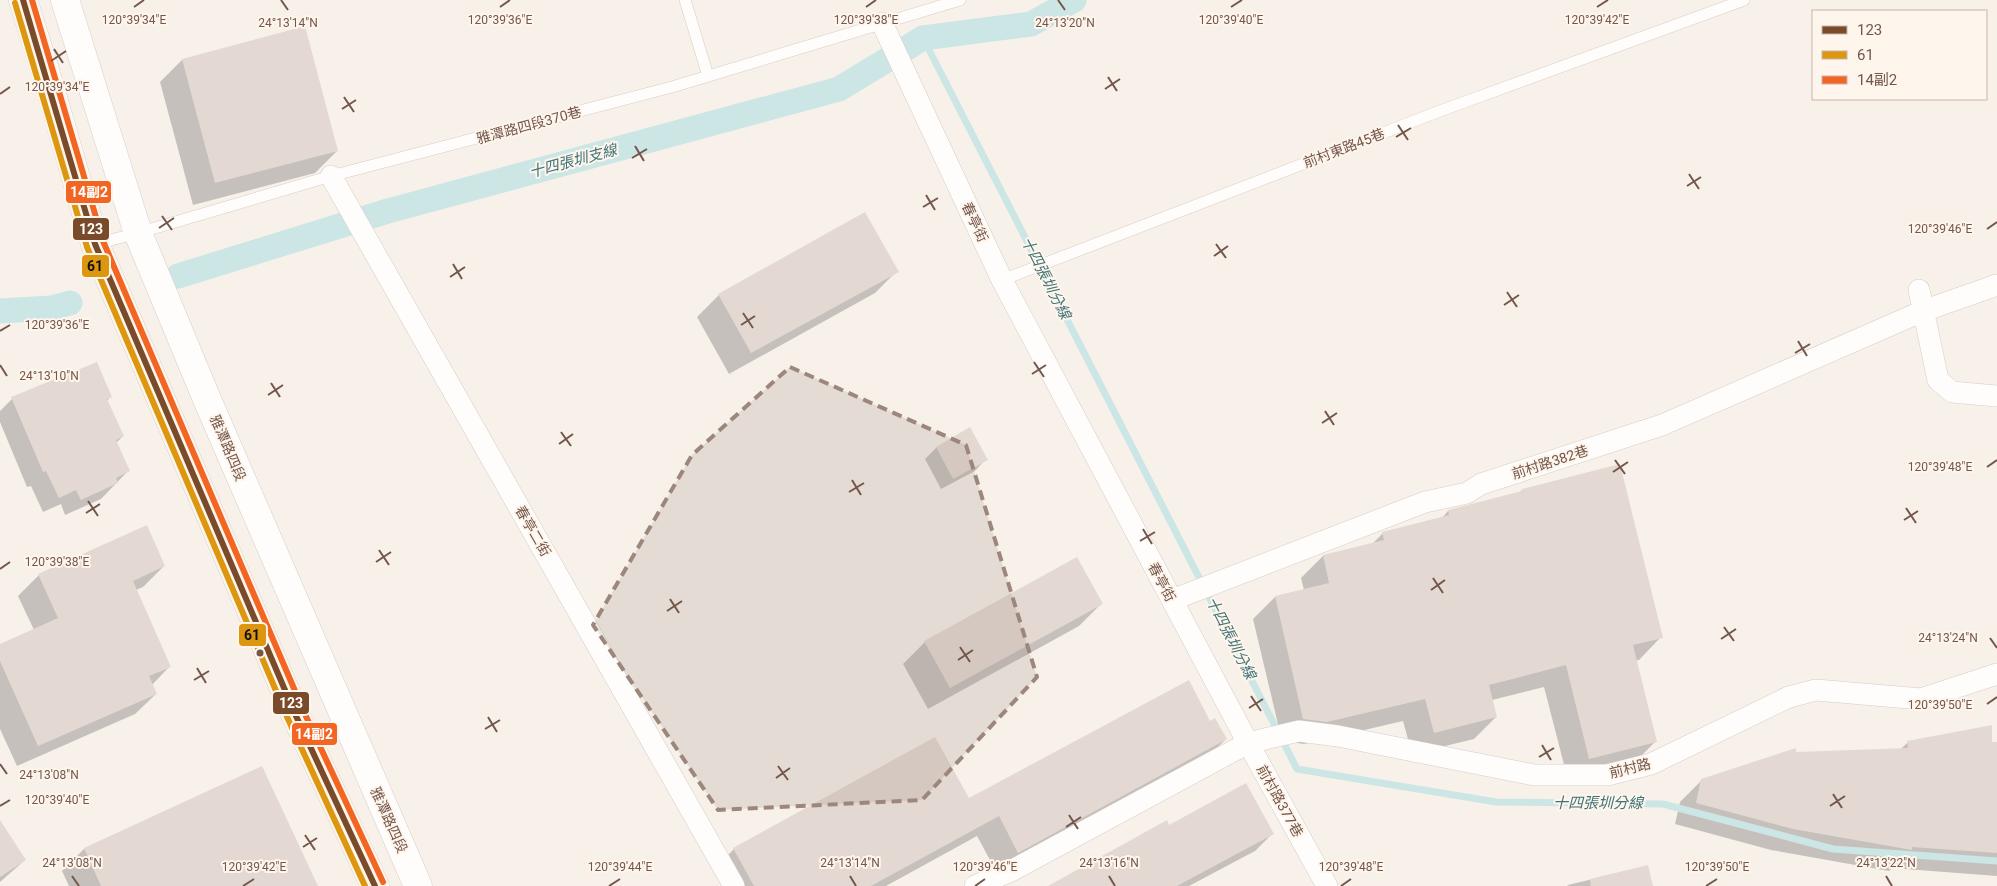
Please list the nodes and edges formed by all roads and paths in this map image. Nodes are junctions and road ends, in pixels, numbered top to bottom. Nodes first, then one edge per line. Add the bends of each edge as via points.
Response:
1 (23, 0) edge
2 (65, 0) edge
3 (684, 0) edge
4 (960, 0) edge
5 (1744, 0) edge
6 (882, 23) junction
7 (708, 76) junction
8 (331, 176) junction
9 (138, 233) junction
10 (95, 244) junction
11 (1002, 280) junction
12 (1997, 285) edge
13 (1919, 290) dead end
14 (1924, 311) junction
15 (1997, 396) edge
16 (1172, 600) junction
17 (1997, 674) edge
18 (334, 695) junction
19 (296, 716) junction
20 (1248, 743) junction
21 (1015, 879) edge
22 (375, 886) edge
23 (418, 886) edge
24 (734, 886) edge
25 (975, 886) edge
26 (1327, 886) edge

1 - 10 street
2 - 9 street, 雅潭路四段
3 - 7 lane
4 - 6 lane, 雅潭路四段370巷
5 - 11 lane, 前村東路45巷 via 1440,111
6 - 7 lane, 雅潭路四段370巷
6 - 11 street, 春亭街
7 - 8 lane, 雅潭路四段370巷
8 - 9 lane, 雅潭路四段370巷
8 - 24 street, 春亭二街
9 - 10 lane, 雅潭路四段370巷
9 - 18 street, 雅潭路四段
10 - 19 street
11 - 16 street, 春亭街
12 - 14 street, 前村路382巷
13 - 14 street
14 - 15 street via 1938,380 1944,387 1952,392
14 - 16 street, 前村路382巷 via 1662,426 1481,484 1467,493 1425,502
16 - 20 street, 春亭街
17 - 20 street, 前村路 via 1921,699 1816,690 1789,697 1651,764 1606,775 1534,775 1300,731
18 - 19 street
18 - 23 street, 雅潭路四段
19 - 22 street
20 - 21 street
20 - 26 street, 前村路377巷
21 - 25 street

